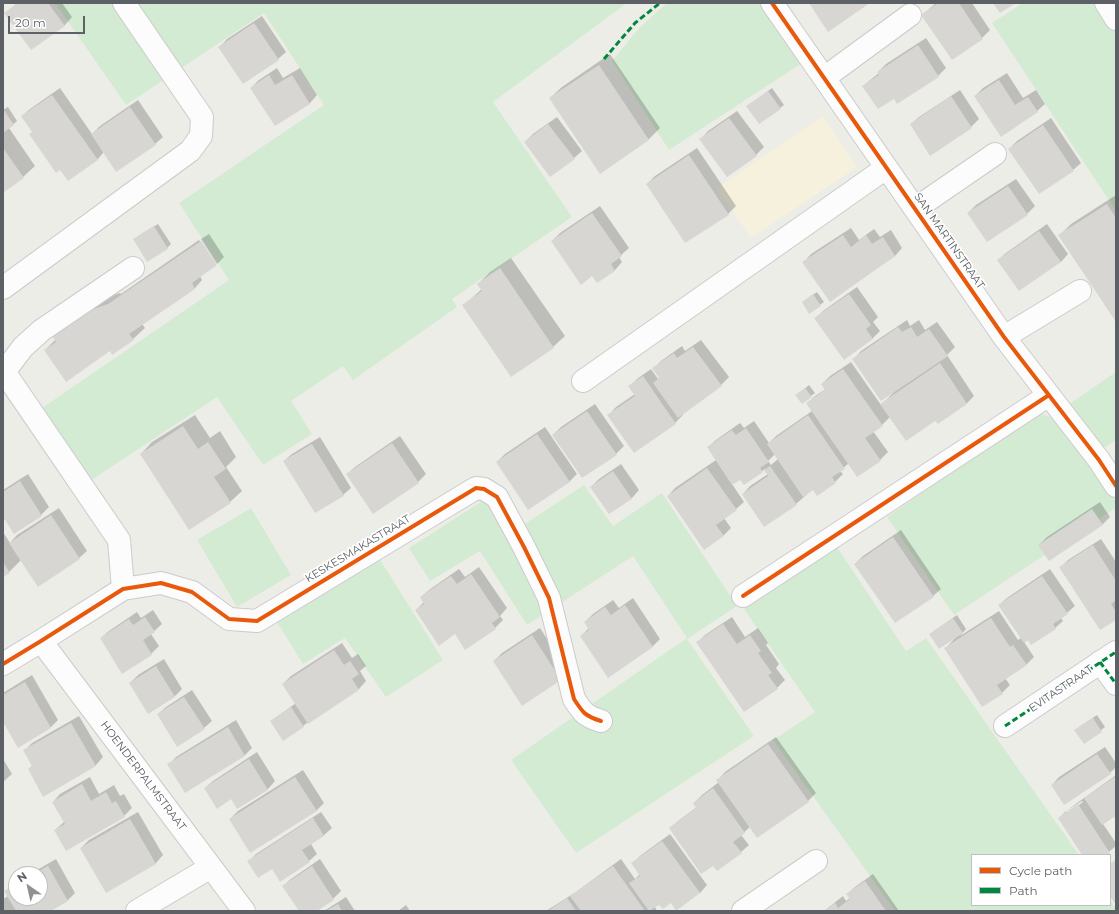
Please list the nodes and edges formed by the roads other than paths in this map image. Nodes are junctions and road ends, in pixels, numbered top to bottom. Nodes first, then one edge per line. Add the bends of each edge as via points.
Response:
1 (124, 3) edge
2 (772, 3) edge
3 (1106, 3) edge
4 (910, 15) dead end
5 (1116, 19) edge
6 (824, 78) junction
7 (995, 154) dead end
8 (886, 168) junction
9 (915, 209) junction
10 (133, 268) dead end
11 (3, 288) edge
12 (1080, 291) dead end
13 (1004, 337) junction
14 (3, 370) edge
15 (583, 381) dead end
16 (1049, 395) junction
17 (1116, 486) edge
18 (123, 589) junction
19 (743, 596) dead end
20 (41, 641) junction
21 (1108, 657) edge
22 (3, 664) edge
23 (1116, 684) edge
24 (601, 721) dead end
25 (1005, 726) dead end
26 (816, 861) dead end
27 (211, 867) junction
28 (755, 908) edge
29 (137, 911) edge
30 (244, 911) edge

1 - 11 street via 202,117 201,136 190,151
2 - 6 street, SAN MARTINSTRAAT
3 - 5 street
4 - 6 street
6 - 8 street, SAN MARTINSTRAAT
7 - 9 street
8 - 9 street, SAN MARTINSTRAAT
8 - 15 street
9 - 13 street, SAN MARTINSTRAAT
10 - 14 street via 42,330
12 - 13 street
13 - 16 street, SAN MARTINSTRAAT
14 - 18 street via 119,540
16 - 17 street, SAN MARTINSTRAAT
16 - 19 street
18 - 20 street, KESKESMAKASTRAAT
18 - 24 street, KESKESMAKASTRAAT via 161,583 192,592 229,619 257,621 476,488 484,489 497,497 549,598 574,699 588,716
20 - 22 street, KESKESMAKASTRAAT
20 - 27 street, HOENDERPALMSTRAAT
21 - 23 street
21 - 25 street, EVITASTRAAT
26 - 28 street
27 - 29 street
27 - 30 street, HOENDERPALMSTRAAT

